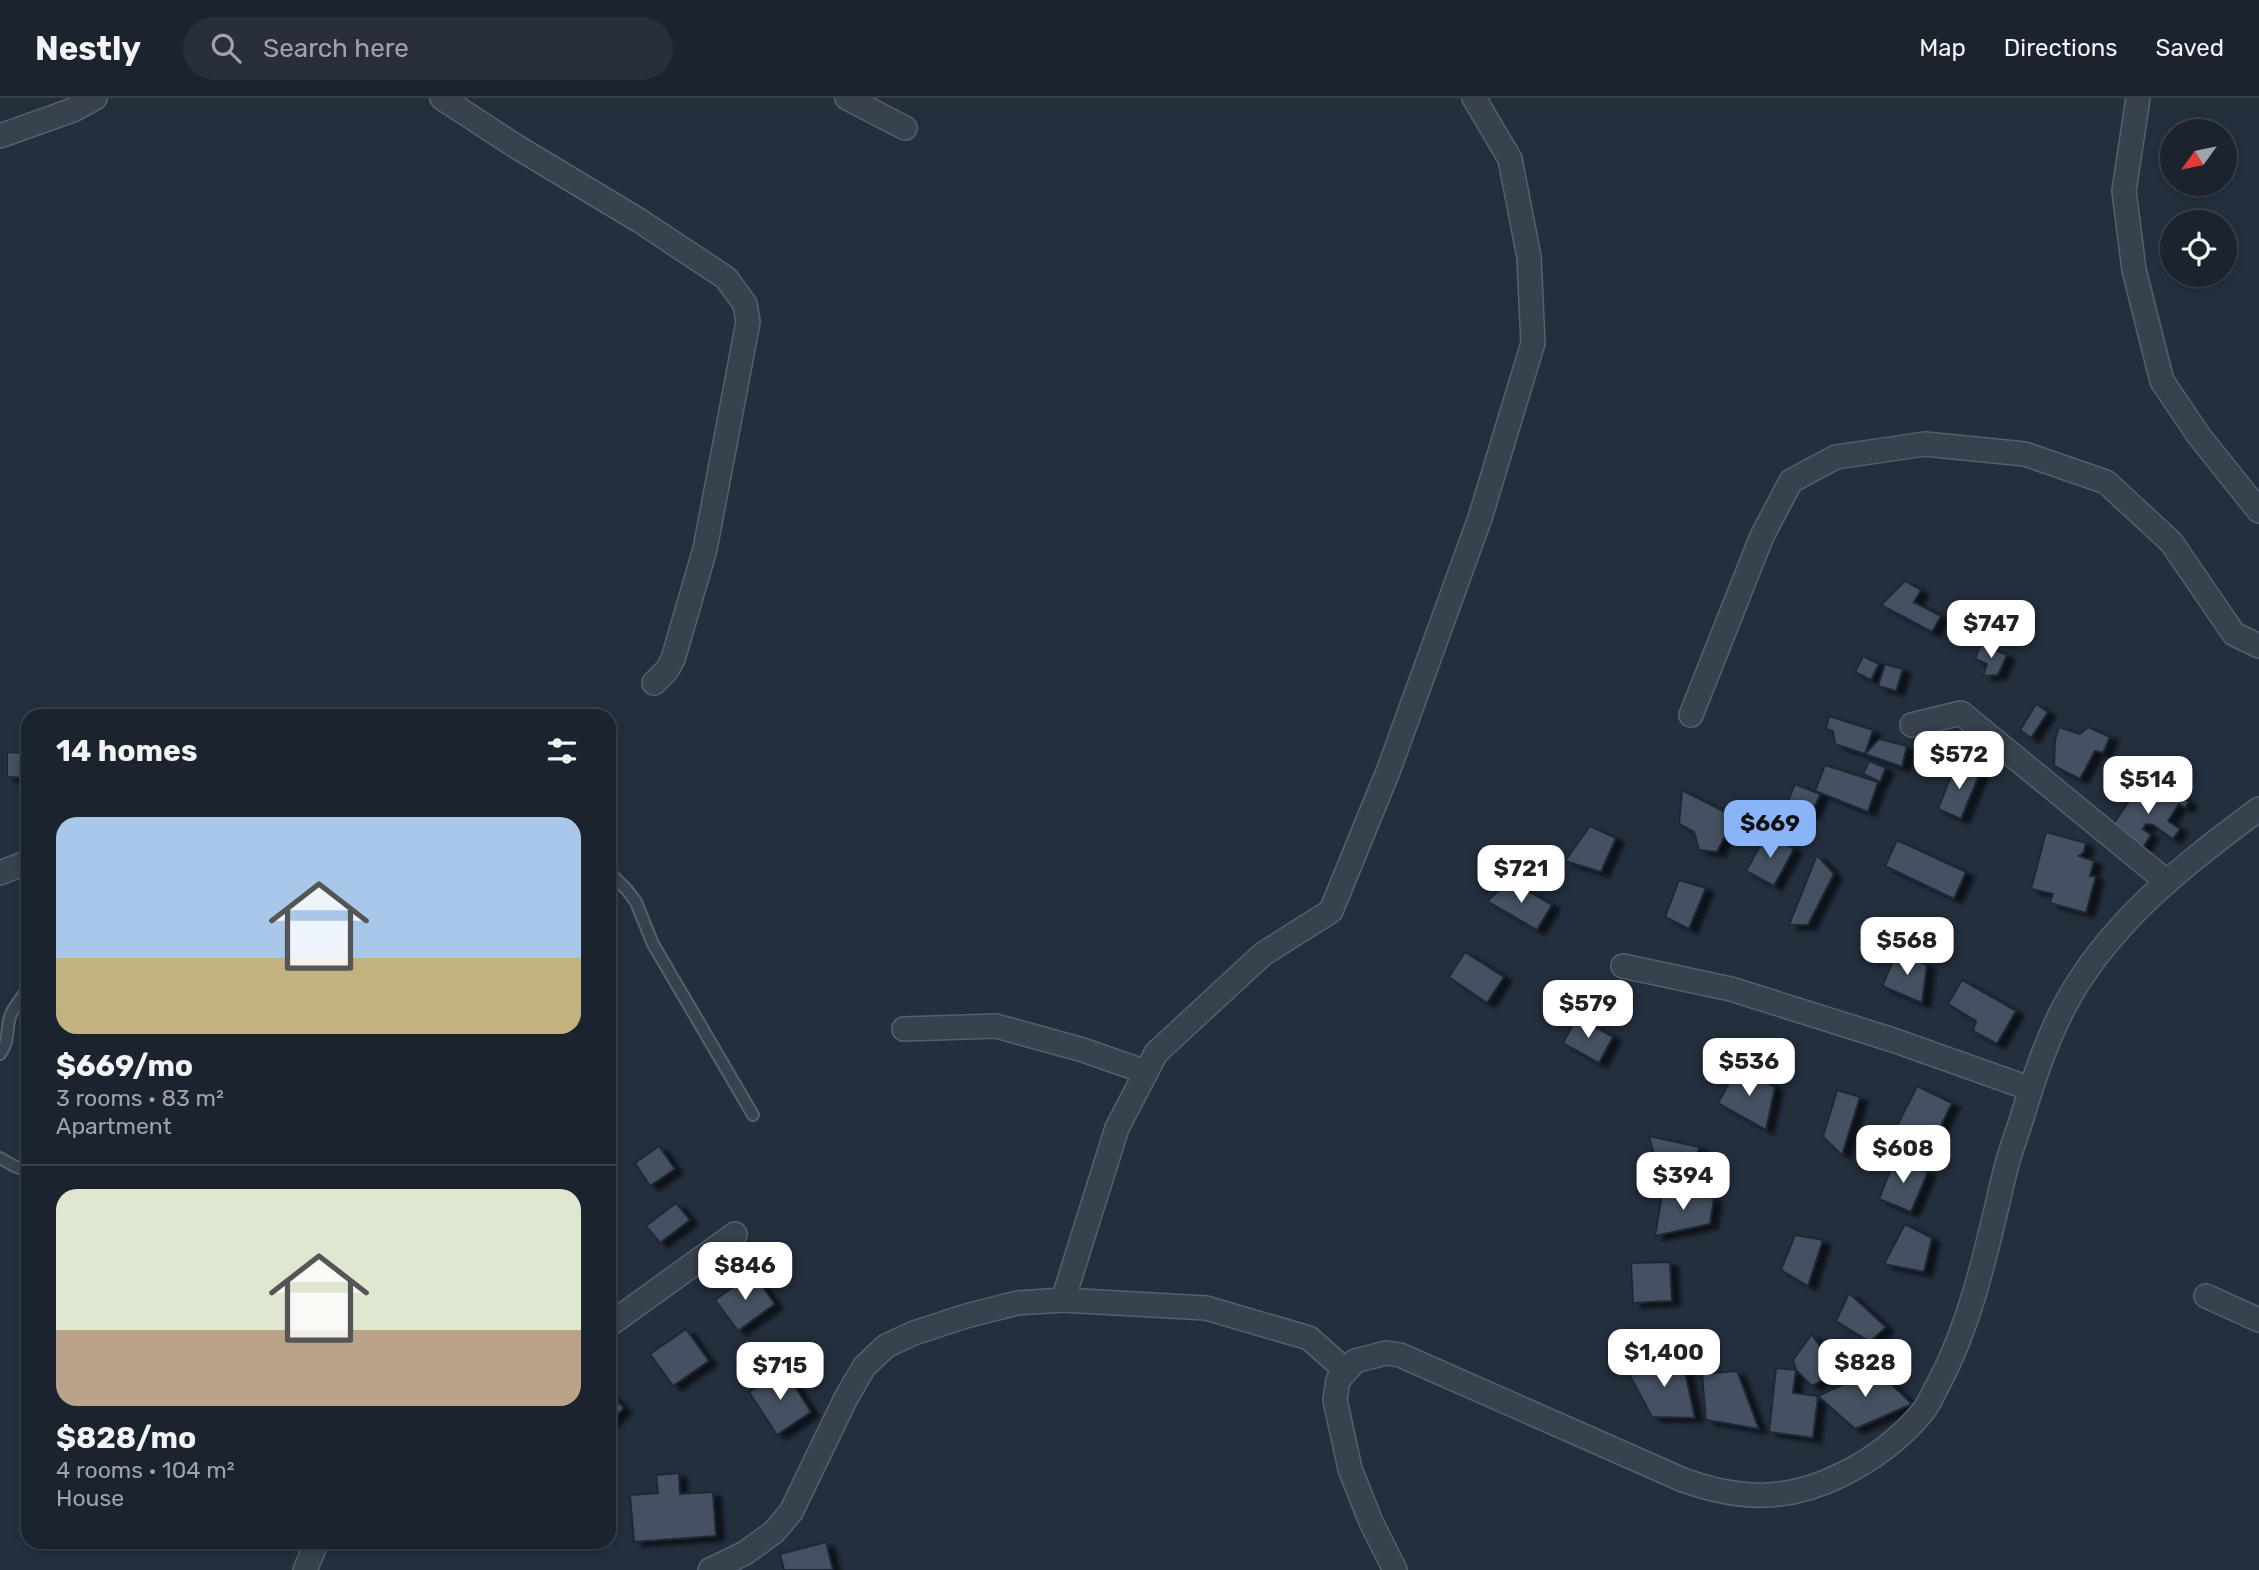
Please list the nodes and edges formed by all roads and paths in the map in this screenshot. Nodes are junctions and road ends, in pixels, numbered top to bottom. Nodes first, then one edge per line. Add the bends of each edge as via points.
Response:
1 (95, 98) edge
2 (442, 98) edge
3 (847, 98) edge
4 (1474, 98) edge
5 (2138, 98) edge
6 (905, 128) dead end
7 (0, 136) edge
8 (2259, 511) edge
9 (2259, 646) edge
10 (654, 683) dead end
11 (1691, 715) dead end
12 (1912, 725) dead end
13 (2259, 809) edge
14 (21, 865) edge
15 (0, 873) edge
16 (616, 880) edge
17 (2166, 881) junction
18 (1623, 966) dead end
19 (21, 1000) edge
20 (904, 1029) dead end
21 (0, 1054) edge
22 (1146, 1072) junction
23 (2031, 1089) junction
24 (753, 1115) dead end
25 (0, 1158) edge
26 (21, 1168) edge
27 (735, 1234) dead end
28 (2206, 1296) dead end
29 (1063, 1300) junction
30 (616, 1320) edge
31 (2259, 1320) edge
32 (1345, 1370) junction
33 (314, 1549) edge
34 (305, 1570) edge
35 (710, 1570) edge
36 (1395, 1570) edge

1 - 7 street
2 - 10 street via 726,278 745,304 748,322 705,549 673,659
3 - 6 street
4 - 22 street via 1510,159 1530,257 1533,343 1480,519 1389,769 1331,911 1263,954 1156,1053
5 - 8 street via 2124,191 2134,270 2162,381
9 - 11 street via 2234,634 2171,542 2106,482 2025,454 1925,444 1836,457 1791,481 1762,536
12 - 17 street via 1961,713
13 - 17 street
14 - 15 street
16 - 24 lane via 636,902 653,944
17 - 23 street via 2090,964 2041,1056
18 - 23 street via 1731,989
19 - 21 lane via 10,1016 6,1046
20 - 22 street via 996,1026
22 - 29 street via 1117,1128
23 - 32 street via 1953,1356 1925,1410 1892,1443 1825,1483 1768,1496 1708,1489 1401,1355 1371,1356
25 - 26 lane
27 - 30 street
28 - 31 street
29 - 32 street via 1206,1308 1309,1338
29 - 35 street via 1017,1303 966,1316 886,1346 864,1367 846,1398 791,1512 774,1532 745,1553
32 - 36 street via 1338,1380 1335,1401 1350,1469
33 - 34 street

